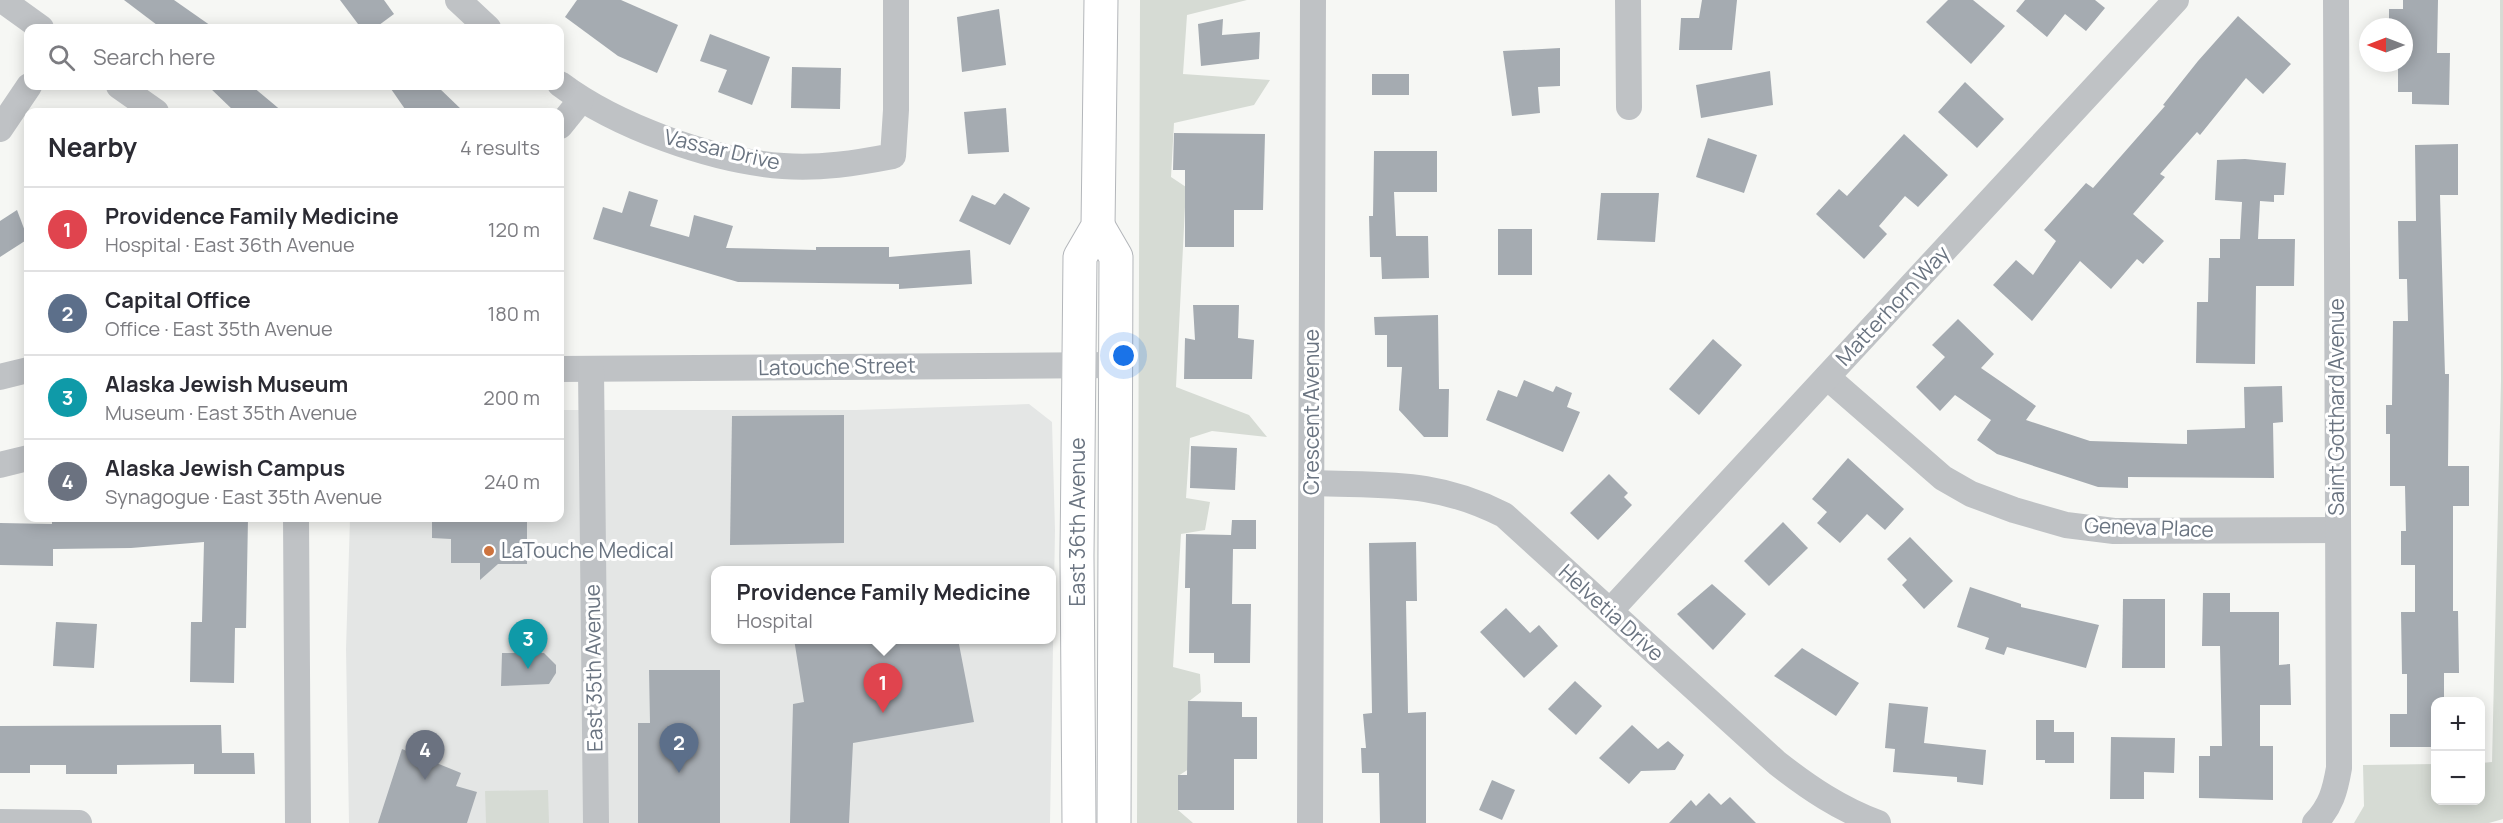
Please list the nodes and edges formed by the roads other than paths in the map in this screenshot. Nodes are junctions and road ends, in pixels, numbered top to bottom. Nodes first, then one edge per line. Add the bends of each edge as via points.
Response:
1 (2, 0) edge
2 (458, 0) edge
3 (896, 0) edge
4 (1101, 0) edge
5 (1312, 0) edge
6 (1628, 0) edge
7 (2175, 0) edge
8 (2336, 0) edge
9 (35, 24) edge
10 (484, 24) edge
11 (564, 87) edge
12 (26, 90) edge
13 (125, 90) edge
14 (581, 100) junction
15 (1629, 107) dead end
16 (150, 108) edge
17 (564, 121) edge
18 (0, 129) edge
19 (1098, 226) junction
20 (1078, 365) junction
21 (1115, 365) junction
22 (564, 369) edge
23 (591, 370) junction
24 (24, 371) edge
25 (0, 377) edge
26 (1827, 377) junction
27 (24, 459) edge
28 (0, 465) edge
29 (1312, 483) junction
30 (296, 522) edge
31 (2338, 530) junction
32 (1610, 611) junction
33 (2320, 817) edge
34 (0, 822) edge
35 (79, 823) edge
36 (298, 823) edge
37 (596, 823) edge
38 (1079, 823) edge
39 (1114, 823) edge
40 (1310, 823) edge
41 (1878, 823) edge

1 - 9 street
2 - 10 street
3 - 14 street, Vassar Drive via 892,156 853,164 782,166 673,141
4 - 19 main road, East 36th Avenue
5 - 29 street, Crescent Avenue
6 - 15 street
7 - 26 street, Matterhorn Way
8 - 31 street, Saint Gotthard Avenue
11 - 14 street, Vassar Drive
12 - 18 street
13 - 16 street
14 - 17 street
19 - 20 main road, East 36th Avenue via 1080,257
19 - 21 main road, East 36th Avenue via 1116,257
20 - 21 street, Latouche Street
20 - 23 street, Latouche Street
20 - 38 main road, East 36th Avenue
21 - 39 main road, East 36th Avenue
22 - 23 street, Latouche Street
23 - 37 street, East 35th Avenue
24 - 25 street
26 - 31 street, Geneva Place via 1943,478 1971,494 2014,510 2066,525 2114,531
26 - 32 street, Matterhorn Way
27 - 28 street
29 - 32 street, Helvetia Drive via 1424,487 1475,500 1504,515
29 - 40 street, Crescent Avenue
30 - 36 street
31 - 33 street, Saint Gotthard Avenue via 2339,768 2335,793
32 - 41 street, Helvetia Drive via 1807,787
34 - 35 street

